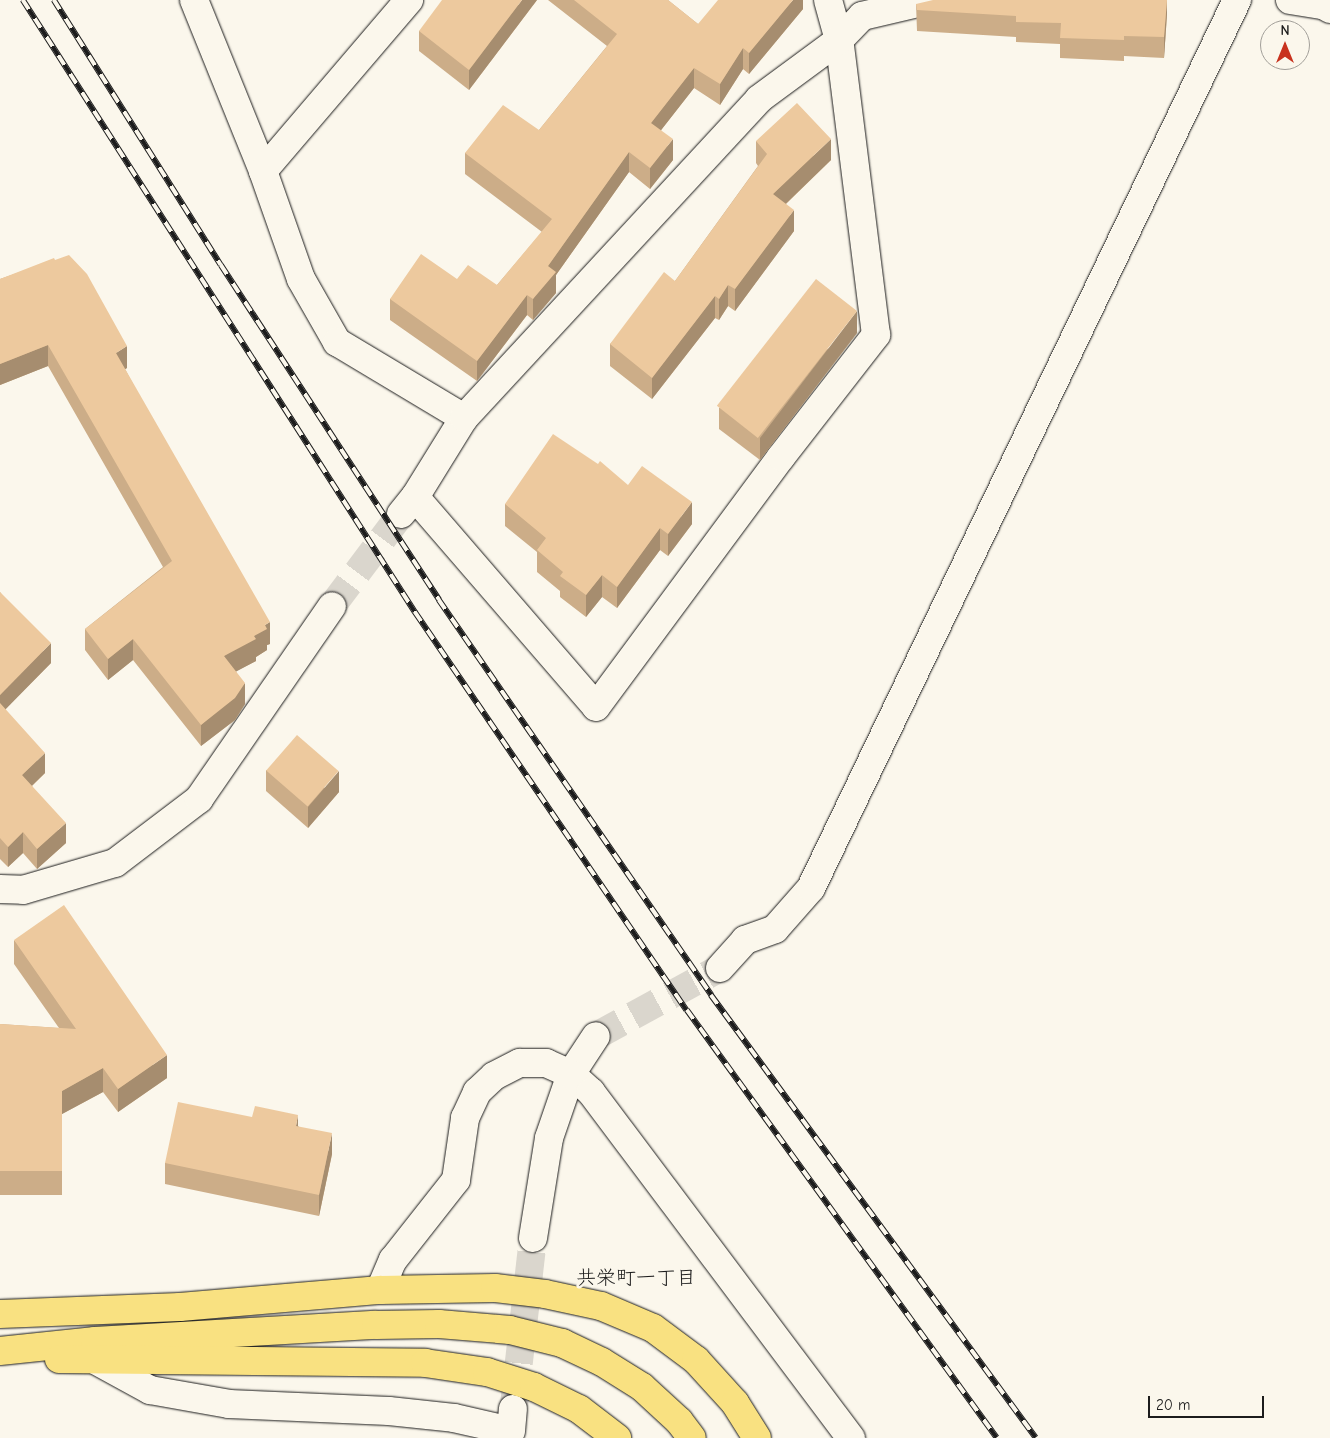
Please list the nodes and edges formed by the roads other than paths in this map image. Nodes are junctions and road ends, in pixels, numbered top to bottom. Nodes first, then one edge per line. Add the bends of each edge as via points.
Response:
1 (194, 0) edge
2 (409, 0) edge
3 (828, 0) edge
4 (930, 0) edge
5 (1237, 0) edge
6 (1290, 0) edge
7 (1327, 4) edge
8 (839, 40) junction
9 (262, 171) junction
10 (464, 418) junction
11 (332, 606) tunnel mouth
12 (0, 889) edge
13 (720, 968) tunnel mouth
14 (596, 1036) tunnel mouth
15 (571, 1074) junction
16 (533, 1238) tunnel mouth
17 (380, 1290) junction
18 (0, 1314) edge
19 (0, 1351) edge
20 (0, 1358) edge
21 (95, 1360) junction
22 (512, 1420) dead end
23 (617, 1438) edge
24 (692, 1438) edge
25 (757, 1438) edge
26 (851, 1438) edge

1 - 9 street
2 - 9 street
3 - 8 street
4 - 8 street via 862,16
5 - 13 street via 811,888 774,929 745,940
6 - 7 street
8 - 10 street via 759,99
8 - 10 street via 876,335 781,457 596,707 408,505
9 - 10 street via 301,279 337,342
11 - 12 street via 199,799 115,863 23,890
14 - 15 street
15 - 16 street via 549,1138
15 - 17 street via 546,1063 520,1063 494,1076 476,1092 465,1118 456,1180 393,1260
15 - 26 street via 591,1092
17 - 18 highway via 180,1307
17 - 25 highway via 495,1288 601,1306 653,1328 696,1360 735,1403
19 - 24 highway via 95,1341 376,1325 439,1324 510,1330 562,1343 602,1362 642,1387 679,1421
20 - 21 highway
21 - 22 street via 150,1390 228,1404
21 - 23 highway via 424,1363 487,1372 534,1387 579,1409

